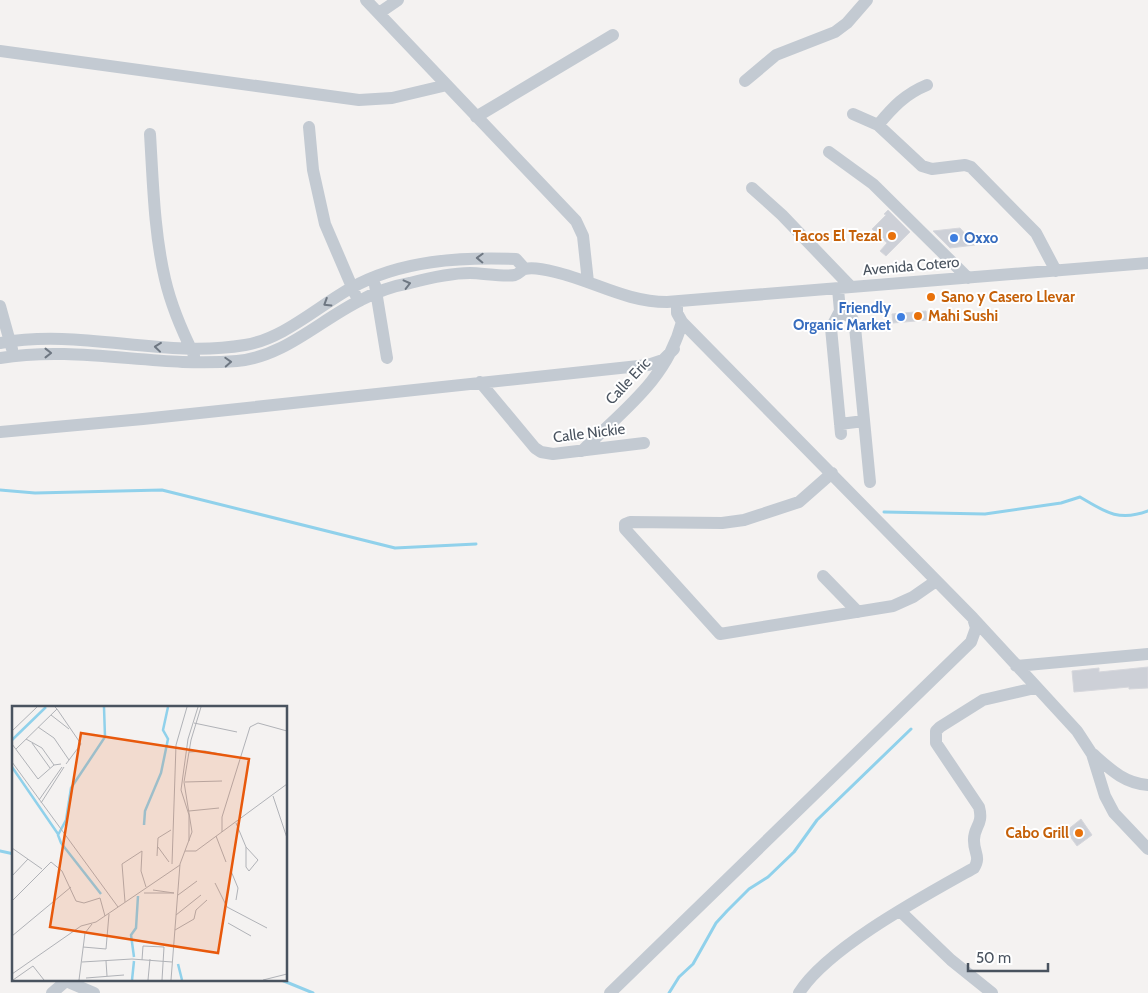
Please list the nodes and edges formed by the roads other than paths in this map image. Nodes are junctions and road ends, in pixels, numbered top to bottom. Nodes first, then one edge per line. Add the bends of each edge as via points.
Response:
1 (366, 0) edge
2 (398, 0) edge
3 (867, 0) edge
4 (379, 14) junction
5 (613, 35) dead end
6 (0, 51) edge
7 (745, 81) dead end
8 (927, 84) dead end
9 (446, 85) junction
10 (853, 114) dead end
11 (476, 117) junction
12 (878, 125) junction
13 (309, 127) dead end
14 (150, 134) dead end
15 (829, 152) dead end
16 (752, 188) dead end
17 (1148, 263) edge
18 (525, 269) junction
19 (1056, 271) junction
20 (373, 278) junction
21 (968, 278) junction
22 (588, 282) junction
23 (352, 287) junction
24 (845, 288) junction
25 (376, 292) junction
26 (358, 301) junction
27 (677, 302) junction
28 (0, 306) edge
29 (840, 311) junction
30 (682, 322) junction
31 (5, 342) edge
32 (674, 349) junction
33 (191, 350) junction
34 (14, 356) junction
35 (0, 358) edge
36 (387, 358) dead end
37 (198, 364) junction
38 (480, 382) junction
39 (864, 421) junction
40 (0, 432) edge
41 (644, 443) dead end
42 (582, 451) junction
43 (832, 473) junction
44 (870, 482) dead end
45 (822, 576) dead end
46 (936, 581) junction
47 (858, 612) junction
48 (973, 618) junction
49 (1148, 654) edge
50 (1016, 666) junction
51 (1035, 688) junction
52 (1092, 754) junction
53 (1148, 785) edge
54 (1148, 848) edge
55 (900, 911) junction
56 (70, 987) edge
57 (52, 993) edge
58 (94, 993) edge
59 (610, 993) edge
60 (800, 993) edge
61 (992, 993) edge

1 - 4 street
2 - 4 street
3 - 7 street via 835,32 776,55
4 - 9 street
5 - 11 street
6 - 9 street via 359,100 392,98
8 - 12 street via 905,95
9 - 11 street
10 - 12 street
11 - 22 street via 578,224 583,236
12 - 19 street via 922,166 932,169 971,167 1036,233
13 - 23 street via 313,170 325,224
14 - 33 street via 158,237 165,279
15 - 21 street via 873,184
16 - 24 street via 782,215
17 - 19 street, Avenida Cotero
18 -> 20 street via 516,260 473,258 418,265
18 - 22 street, Avenida Cotero via 552,271
25 -> 18 street via 441,277 467,273 515,275
19 - 21 street, Avenida Cotero
20 - 23 street
20 - 25 street
21 - 24 street, Avenida Cotero
22 - 27 street, Avenida Cotero via 638,300
23 - 26 street
23 -> 33 street via 284,330 261,340 245,345
24 - 27 street, Avenida Cotero
24 - 29 street
25 - 26 street
25 - 36 street
37 -> 26 street via 255,358 289,344
27 - 30 street
28 - 31 street
29 - 39 street via 852,318 856,326
29 - 39 street via 831,328 840,429
30 - 32 street, Calle Eric
30 - 43 street
33 -> 31 street via 68,339
31 - 34 street
32 - 38 street via 660,361 648,365
32 - 42 street, Calle Eric via 655,379
33 - 37 street
34 - 35 street
34 -> 37 street via 69,353
38 - 40 street
38 - 42 street, Calle Nickie via 535,448 548,454
39 - 44 street
41 - 42 street, Calle Nickie
43 - 46 street
43 - 47 street via 799,502 744,520 630,522 625,529 720,634
45 - 47 street
46 - 47 street via 903,603
46 - 48 street
48 - 50 street
48 - 59 street via 976,628 971,642
49 - 50 street
50 - 51 street
51 - 52 street via 1077,731
51 - 55 street via 983,700 936,731 936,743 979,807 982,817 974,841 978,862 974,868
52 - 53 street via 1121,778 1133,784
52 - 54 street via 1114,814
55 - 60 street via 845,948 817,972
55 - 61 street via 951,960
56 - 57 street
56 - 58 street

